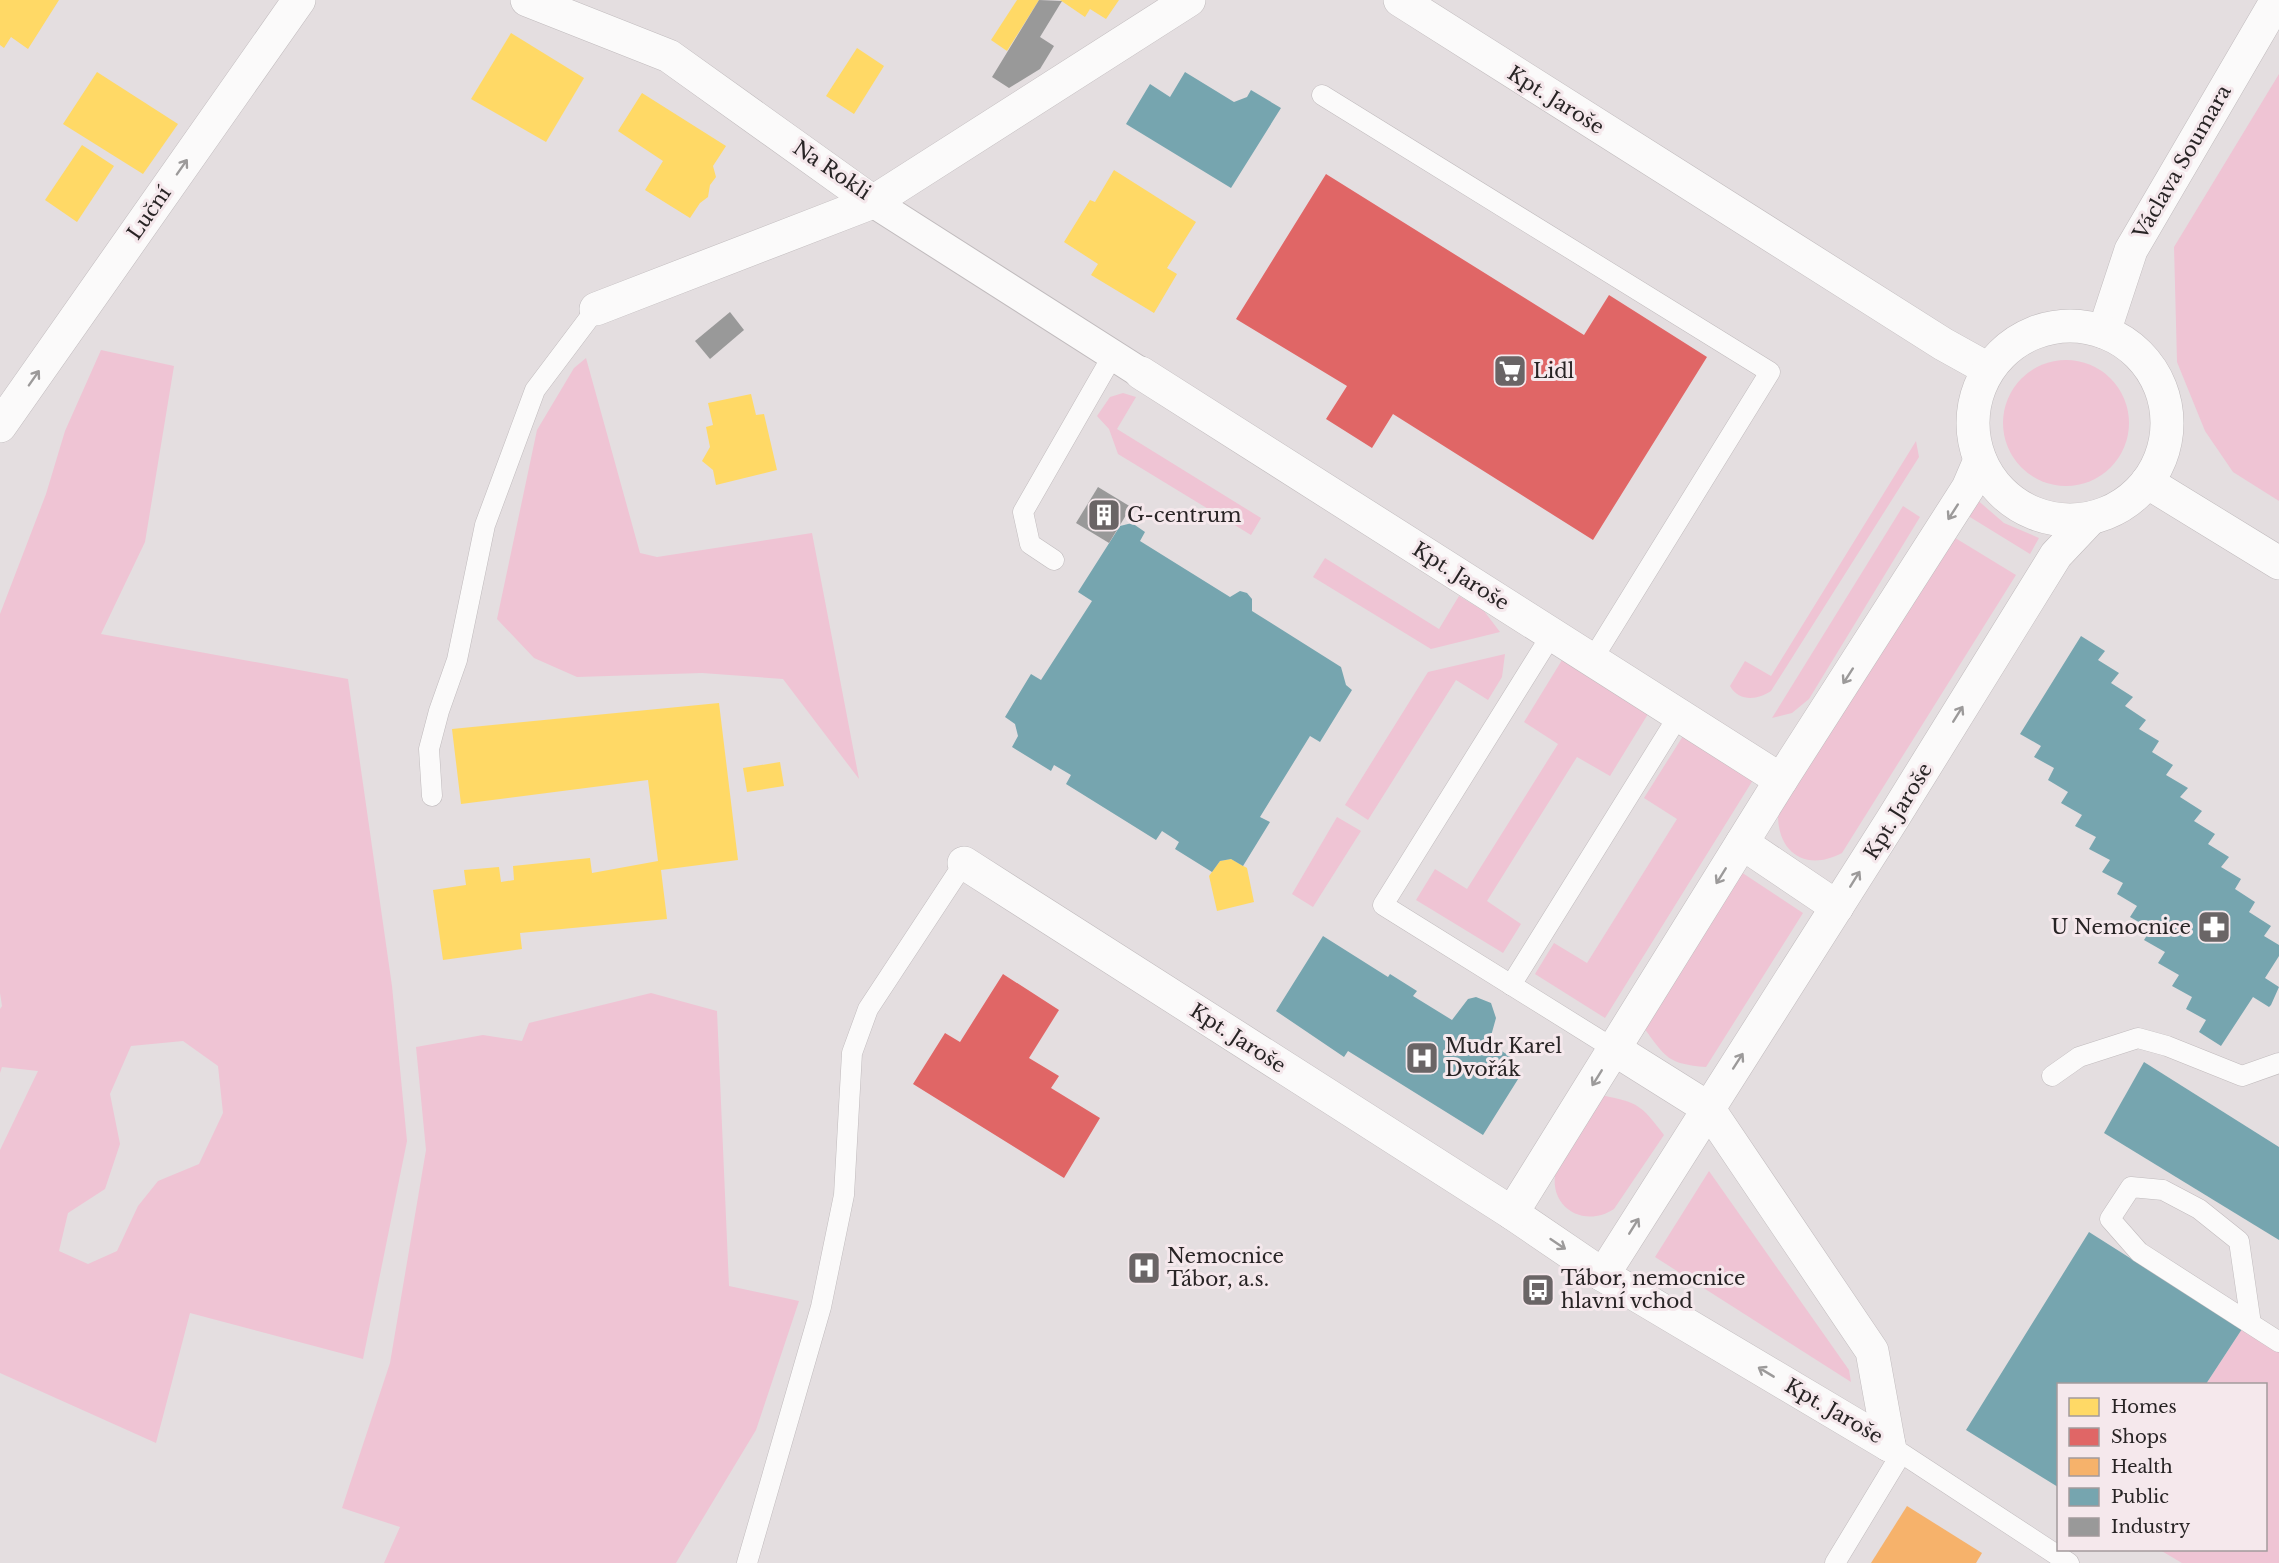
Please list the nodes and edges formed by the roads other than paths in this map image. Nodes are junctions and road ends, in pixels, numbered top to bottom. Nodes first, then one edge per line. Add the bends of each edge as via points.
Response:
1 (299, 0) edge
2 (527, 0) edge
3 (1189, 0) edge
4 (1400, 0) edge
5 (2277, 0) edge
6 (1322, 96) dead end
7 (873, 202) junction
8 (597, 309) joint
9 (2104, 332) junction
10 (1113, 355) junction
11 (1988, 369) junction
12 (1142, 373) joint
13 (0, 426) edge
14 (1980, 460) junction
15 (2147, 482) junction
16 (2091, 518) junction
17 (1054, 560) dead end
18 (2279, 563) edge
19 (1552, 634) junction
20 (1592, 660) junction
21 (1678, 715) junction
22 (1781, 780) junction
23 (432, 796) dead end
24 (1742, 843) junction
25 (964, 863) joint
26 (1838, 907) junction
27 (1510, 985) junction
28 (1614, 1049) junction
29 (2279, 1063) edge
30 (2052, 1076) dead end
31 (1708, 1108) junction
32 (1512, 1213) junction
33 (1603, 1275) junction
34 (2251, 1324) junction
35 (2279, 1342) edge
36 (1895, 1449) junction
37 (747, 1563) edge
38 (1835, 1563) edge
39 (2069, 1563) edge

13 -> 1 street, Luční
2 - 7 street, Na Rokli via 669,56
3 - 7 street, Na Rokli
4 - 11 street, Kpt. Jaroše
5 - 9 street, Václava Soumara via 2131,250
6 - 20 lane via 1770,372
7 - 8 street
7 - 10 street
8 - 23 lane via 535,390 485,525 457,660 429,749
9 - 11 street, Kpt. Jaroše via 2072,325 2039,330 2010,345
9 - 15 street, Kpt. Jaroše via 2131,347 2151,369 2163,396 2167,426 2161,456
10 - 12 street
10 - 17 lane via 1023,512 1030,544
11 - 14 street, Kpt. Jaroše via 1974,409 1973,429
12 - 19 street, Kpt. Jaroše
14 - 16 street, Kpt. Jaroše via 2013,502 2037,515 2064,520
14 -> 22 street via 1968,488
15 - 16 street, Kpt. Jaroše via 2131,498
15 - 18 street
26 -> 16 street, Kpt. Jaroše via 2056,555
19 - 20 street, Kpt. Jaroše
19 - 27 lane via 1383,905
20 - 21 street, Kpt. Jaroše
21 - 22 street, Kpt. Jaroše
21 - 27 lane
22 - 24 street
24 - 26 street
24 -> 28 street
25 - 32 street, Kpt. Jaroše
25 - 37 lane via 868,1010 852,1053 844,1195 821,1307
31 -> 26 street, Kpt. Jaroše
27 - 28 lane
28 - 31 street
28 -> 32 street
29 - 30 lane via 2242,1077 2138,1038 2079,1057
33 -> 31 street, Kpt. Jaroše
31 - 36 street, Kpt. Jaroše via 1872,1351
32 -> 33 street, Kpt. Jaroše
36 -> 33 street, Kpt. Jaroše
34 - 34 lane via 2139,1252 2110,1219 2131,1187 2163,1190 2199,1209 2239,1241
34 - 35 lane
36 - 38 lane
36 - 39 lane

